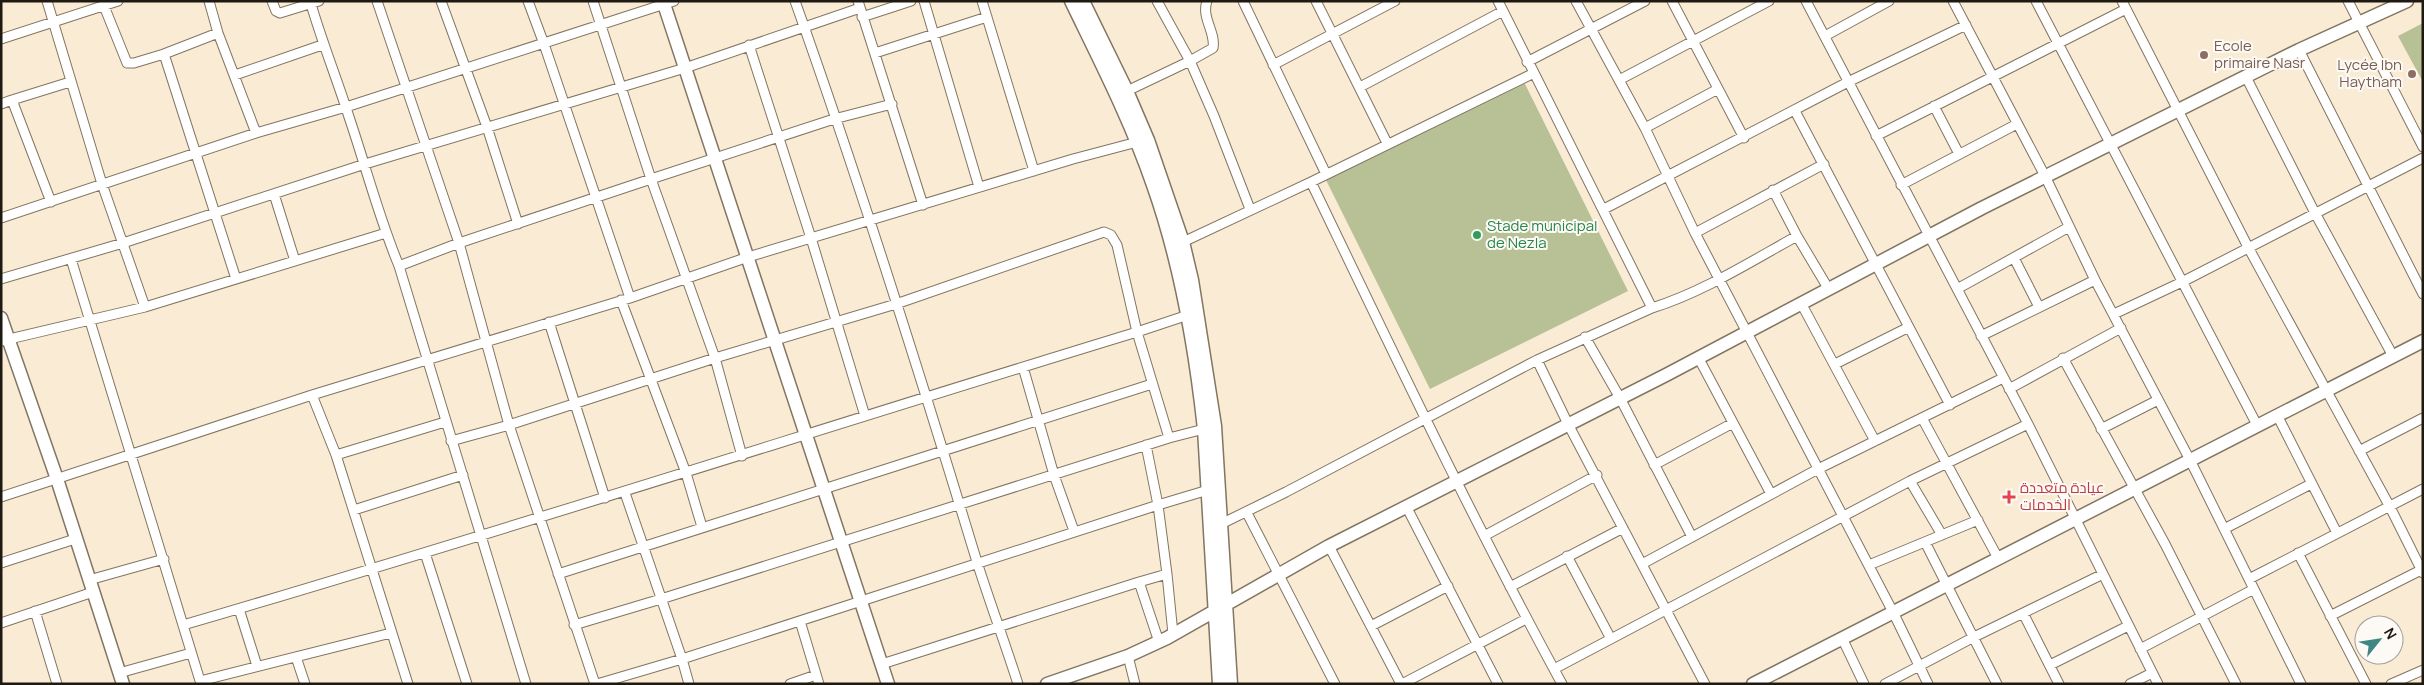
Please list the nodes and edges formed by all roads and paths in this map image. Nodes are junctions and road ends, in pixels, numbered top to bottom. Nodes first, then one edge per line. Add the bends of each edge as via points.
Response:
1 (47, 1) edge
2 (118, 1) edge
3 (209, 1) edge
4 (272, 1) edge
5 (377, 1) edge
6 (442, 1) edge
7 (528, 1) edge
8 (593, 1) edge
9 (795, 1) edge
10 (911, 1) edge
11 (924, 1) edge
12 (982, 1) edge
13 (1071, 1) edge
14 (1083, 1) edge
15 (1157, 1) edge
16 (1243, 1) edge
17 (1316, 1) edge
18 (1395, 1) edge
19 (1498, 1) edge
20 (1576, 1) edge
21 (1645, 1) edge
22 (1672, 1) edge
23 (1769, 1) edge
24 (1806, 1) edge
25 (1953, 1) edge
26 (2036, 1) edge
27 (2348, 1) edge
28 (2407, 1) edge
29 (315, 2) edge
30 (667, 2) edge
31 (1884, 2) edge
32 (1204, 3) edge
33 (2124, 5) edge
34 (104, 6) junction
35 (860, 9) edge
36 (1503, 11) junction
37 (987, 17) junction
38 (54, 23) junction
39 (2359, 23) junction
40 (1966, 25) junction
41 (601, 26) junction
42 (804, 26) junction
43 (1591, 30) junction
44 (218, 33) junction
45 (933, 34) junction
46 (1332, 34) junction
47 (1824, 36) junction
48 (1, 39) edge
49 (1692, 41) junction
50 (544, 44) junction
51 (2059, 44) junction
52 (322, 45) junction
53 (749, 45) junction
54 (2299, 50) junction
55 (874, 53) junction
56 (164, 54) junction
57 (1190, 62) junction
58 (1527, 62) junction
59 (1273, 65) junction
60 (685, 68) junction
61 (466, 69) junction
62 (1534, 73) junction
63 (235, 75) junction
64 (1993, 77) junction
65 (2246, 77) junction
66 (1619, 80) junction
67 (70, 82) junction
68 (1848, 82) junction
69 (620, 87) junction
70 (1360, 87) junction
71 (405, 88) junction
72 (1718, 90) junction
73 (1127, 91) junction
74 (12, 100) junction
75 (1, 104) edge
76 (564, 104) junction
77 (892, 104) junction
78 (1934, 106) junction
79 (346, 107) junction
80 (2178, 110) junction
81 (1795, 111) junction
82 (834, 119) junction
83 (2017, 124) junction
84 (487, 127) junction
85 (1645, 128) junction
86 (256, 133) junction
87 (1876, 136) junction
88 (778, 138) junction
89 (1744, 138) junction
90 (1143, 141) junction
91 (1387, 143) junction
92 (2109, 144) junction
93 (426, 146) junction
94 (2423, 147) edge
95 (196, 154) junction
96 (1959, 154) junction
97 (2423, 158) edge
98 (715, 159) junction
99 (365, 164) junction
100 (1824, 164) junction
101 (1034, 171) junction
102 (1326, 174) junction
103 (2045, 176) junction
104 (1668, 177) junction
105 (650, 179) junction
106 (1311, 182) junction
107 (102, 184) junction
108 (1901, 185) junction
109 (2367, 186) junction
110 (980, 188) junction
111 (1773, 190) junction
112 (274, 194) junction
113 (596, 198) junction
114 (51, 202) junction
115 (923, 205) junction
116 (1250, 209) junction
117 (1604, 209) junction
118 (216, 213) junction
119 (2314, 213) junction
120 (1, 218) edge
121 (868, 220) junction
122 (518, 224) junction
123 (2069, 227) junction
124 (386, 233) junction
125 (1695, 233) junction
126 (1797, 236) junction
127 (1929, 237) junction
128 (811, 238) junction
129 (1183, 242) junction
130 (123, 243) junction
131 (459, 243) junction
132 (2248, 247) junction
133 (748, 257) junction
134 (2014, 258) junction
135 (71, 259) junction
136 (295, 261) junction
137 (1875, 264) junction
138 (399, 266) junction
139 (687, 278) junction
140 (1721, 278) junction
141 (1, 279) edge
142 (236, 279) junction
143 (2095, 280) junction
144 (2182, 282) junction
145 (1828, 288) junction
146 (1957, 290) junction
147 (2423, 294) edge
148 (626, 299) junction
149 (1801, 303) junction
150 (896, 304) junction
151 (144, 307) junction
152 (1652, 308) junction
153 (2039, 308) junction
154 (2114, 314) junction
155 (1188, 315) junction
156 (1, 318) edge
157 (90, 320) junction
158 (549, 322) junction
159 (838, 323) junction
160 (1909, 327) junction
161 (2120, 328) junction
162 (1137, 332) junction
163 (1748, 332) junction
164 (1982, 336) junction
165 (1584, 337) junction
166 (4, 340) edge
167 (775, 340) junction
168 (2423, 341) edge
169 (485, 343) junction
170 (2393, 356) junction
171 (1698, 357) junction
172 (715, 358) junction
173 (2063, 358) junction
174 (426, 360) junction
175 (1537, 360) junction
176 (1835, 364) junction
177 (1023, 367) junction
178 (2003, 378) junction
179 (650, 379) junction
180 (1152, 384) junction
181 (2008, 389) junction
182 (2326, 389) junction
183 (312, 395) junction
184 (926, 396) junction
185 (1620, 398) junction
186 (2158, 400) junction
187 (576, 404) junction
188 (1950, 405) junction
189 (2277, 415) junction
190 (865, 416) junction
191 (1425, 417) junction
192 (1922, 418) junction
193 (2423, 418) edge
194 (1039, 421) junction
195 (445, 422) junction
196 (1733, 423) junction
197 (1568, 424) junction
198 (2028, 424) junction
199 (509, 425) junction
200 (2257, 425) junction
201 (1209, 427) junction
202 (2100, 429) junction
203 (805, 436) junction
204 (1169, 438) junction
205 (451, 441) junction
206 (1875, 441) junction
207 (1146, 446) junction
208 (2359, 451) junction
209 (944, 452) junction
210 (130, 454) junction
211 (336, 455) junction
212 (742, 456) junction
213 (2190, 460) junction
214 (1946, 462) junction
215 (1654, 465) junction
216 (1818, 469) junction
217 (686, 474) junction
218 (463, 475) junction
219 (1054, 475) junction
220 (1596, 475) junction
221 (57, 479) junction
222 (1910, 481) junction
223 (1458, 482) junction
224 (2310, 484) junction
225 (822, 489) junction
226 (2135, 489) junction
227 (2423, 489) edge
228 (1208, 490) junction
229 (625, 493) junction
230 (1771, 494) junction
231 (1, 497) edge
232 (604, 498) junction
233 (961, 505) junction
234 (1158, 505) junction
235 (2390, 507) junction
236 (1407, 508) junction
237 (354, 510) junction
238 (1246, 513) junction
239 (1844, 516) junction
240 (538, 518) junction
241 (2076, 519) junction
242 (1978, 520) junction
243 (1221, 524) junction
244 (702, 527) junction
245 (1623, 528) junction
246 (2224, 529) junction
247 (1074, 531) junction
248 (2337, 534) junction
249 (1942, 535) junction
250 (482, 536) junction
251 (1484, 536) junction
252 (1692, 536) junction
253 (75, 539) junction
254 (840, 542) junction
255 (1925, 542) junction
256 (1329, 546) junction
257 (642, 548) junction
258 (425, 553) junction
259 (2298, 553) junction
260 (1568, 556) junction
261 (1998, 558) junction
262 (164, 559) junction
263 (1, 562) edge
264 (977, 563) junction
265 (1642, 564) junction
266 (1869, 565) junction
267 (372, 570) junction
268 (2422, 572) edge
269 (558, 574) junction
270 (1167, 574) junction
271 (1278, 574) junction
272 (2101, 575) junction
273 (2249, 578) junction
274 (1139, 582) junction
275 (1948, 583) junction
276 (91, 586) junction
277 (1448, 586) junction
278 (1510, 587) junction
279 (2254, 589) junction
280 (662, 600) junction
281 (861, 600) junction
282 (1226, 604) junction
283 (239, 609) junction
284 (1666, 609) junction
285 (35, 611) junction
286 (1214, 612) junction
287 (1893, 612) junction
288 (2023, 613) junction
289 (2330, 616) junction
290 (1526, 618) junction
291 (2201, 618) junction
292 (800, 621) junction
293 (1, 622) edge
294 (183, 625) junction
295 (574, 625) junction
296 (1371, 626) junction
297 (2128, 626) junction
298 (1000, 628) junction
299 (391, 633) junction
300 (1174, 634) junction
301 (1974, 637) junction
302 (1842, 638) junction
303 (1611, 639) junction
304 (1160, 642) junction
305 (1478, 643) junction
306 (2140, 649) junction
307 (191, 653) junction
308 (296, 656) junction
309 (1128, 656) junction
310 (682, 659) junction
311 (882, 664) junction
312 (2050, 665) junction
313 (257, 666) junction
314 (1919, 666) junction
315 (1554, 669) junction
316 (2423, 670) edge
317 (2152, 673) junction
318 (121, 678) edge
319 (817, 679) edge
320 (1063, 681) edge
321 (201, 682) edge
322 (58, 684) edge
323 (305, 684) edge
324 (408, 684) edge
325 (467, 684) edge
326 (526, 684) edge
327 (596, 684) edge
328 (689, 684) edge
329 (790, 684) edge
330 (888, 684) edge
331 (1018, 684) edge
332 (1046, 684) edge
333 (1135, 684) edge
334 (1220, 684) edge
335 (1230, 684) edge
336 (1335, 684) edge
337 (1402, 684) edge
338 (1498, 684) edge
339 (1562, 684) edge
340 (1706, 684) edge
341 (1753, 684) edge
342 (1864, 684) edge
343 (1885, 684) edge
344 (1928, 684) edge
345 (1997, 684) edge
346 (2059, 684) edge
347 (2130, 684) edge
348 (2158, 684) edge
349 (2236, 684) edge
350 (2301, 684) edge
351 (2366, 684) edge
352 (2391, 684) edge

1 - 38 street
2 - 34 street
3 - 44 street
4 - 29 street via 280,13
5 - 71 street
6 - 61 street
7 - 50 street
8 - 41 street
9 - 42 street
10 - 35 street
11 - 45 street
12 - 37 street
13 - 90 street
14 - 73 street
15 - 57 street
16 - 59 street
17 - 46 street
18 - 46 street
19 - 36 street
20 - 43 street
21 - 43 street
22 - 49 street
23 - 49 street
24 - 47 street
25 - 40 street
26 - 51 street
27 - 39 street
28 - 39 street
29 - 52 street
30 - 41 street
30 - 60 street
31 - 47 street
32 - 57 street via 1214,44 1210,51
33 - 51 street
33 - 80 street
34 - 38 street
34 - 56 street via 127,62
35 - 42 street
35 - 55 street
36 - 58 street
36 - 70 street
37 - 45 street
37 - 101 street
38 - 48 street
38 - 67 street
39 - 54 street
39 - 94 street
40 - 64 street
40 - 68 street
41 - 50 street
41 - 69 street
42 - 53 street
42 - 82 street
43 - 58 street
43 - 66 street
44 - 56 street
44 - 63 street
45 - 55 street
45 - 110 street
46 - 59 street
46 - 70 street
47 - 68 street
49 - 66 street
49 - 72 street
50 - 61 street
50 - 76 street
51 - 64 street
51 - 92 street
52 - 63 street
52 - 79 street
53 - 60 street
53 - 88 street
54 - 65 street
54 - 109 street
55 - 77 street
56 - 95 street
57 - 73 street
57 - 116 street
58 - 62 street
59 - 102 street
60 - 69 street
60 - 98 street
61 - 71 street
61 - 84 street
62 - 91 street
62 - 117 street
63 - 86 street
64 - 78 street
64 - 83 street
65 - 80 street
65 - 119 street
66 - 85 street
67 - 74 street
67 - 107 street
68 - 81 street
68 - 87 street
69 - 76 street
69 - 105 street
70 - 91 street
71 - 79 street
71 - 93 street
72 - 85 street
72 - 89 street
73 - 90 street
74 - 75 street
74 - 114 street
76 - 84 street
76 - 113 street
77 - 82 street
77 - 115 street
78 - 87 street
78 - 96 street
79 - 86 street
79 - 99 street
80 - 92 street
80 - 132 street
81 - 89 street
81 - 100 street
82 - 88 street
82 - 121 street
83 - 96 street
83 - 103 street
84 - 93 street
84 - 122 street
85 - 104 street
86 - 95 street
87 - 108 street
88 - 98 street
88 - 128 street
89 - 104 street
90 - 101 street
90 - 129 street
90 - 155 street
91 - 102 street
92 - 103 street
92 - 144 street
93 - 99 street
93 - 131 street
95 - 107 street
95 - 118 street
96 - 108 street
97 - 109 street
98 - 105 street
98 - 133 street
99 - 112 street
99 - 124 street
100 - 111 street
100 - 137 street
101 - 110 street
102 - 106 street
103 - 123 street
103 - 127 street
104 - 117 street
104 - 125 street
105 - 113 street
105 - 139 street
106 - 116 street
106 - 191 street
107 - 114 street
107 - 130 street
108 - 127 street
109 - 119 street
109 - 147 street
110 - 115 street
111 - 125 street
111 - 126 street
112 - 118 street
112 - 136 street
113 - 122 street
113 - 148 street
114 - 120 street
115 - 121 street
116 - 129 street
117 - 152 street
118 - 130 street
118 - 142 street
119 - 132 street
119 - 170 street
121 - 128 street
121 - 150 street
122 - 131 street
123 - 134 street
123 - 143 street
124 - 136 street
124 - 138 street
125 - 140 street
126 - 140 street
126 - 145 street
127 - 137 street
127 - 146 street
128 - 133 street
128 - 159 street
129 - 201 street via 1192,280
130 - 135 street
130 - 151 street
131 - 138 street
131 - 169 street
132 - 144 street
132 - 182 street
133 - 139 street
133 - 167 street
134 - 146 street
134 - 153 street
135 - 141 street
135 - 157 street
136 - 142 street
137 - 145 street
137 - 160 street
138 - 174 street
139 - 148 street
139 - 172 street
140 - 152 street
140 - 163 street
142 - 151 street
143 - 153 street
143 - 154 street
144 - 154 street
144 - 200 street
145 - 149 street
146 - 164 street
148 - 158 street
148 - 179 street
149 - 163 street
149 - 176 street
150 - 159 street
150 - 162 street via 1104,232 1111,235 1116,245
150 - 184 street
151 - 157 street
152 - 165 street
153 - 164 street
154 - 161 street
155 - 162 street
155 - 201 street
156 - 166 street
157 - 166 street
157 - 210 street
158 - 169 street
158 - 187 street
159 - 167 street
159 - 190 street
160 - 176 street
160 - 188 street
161 - 173 street
161 - 186 street
162 - 177 street
162 - 180 street
163 - 171 street
163 - 216 street
164 - 178 street
165 - 175 street
165 - 185 street
166 - 221 street
167 - 172 street
167 - 203 street
168 - 170 street
169 - 174 street
169 - 199 street
170 - 182 street
171 - 185 street
171 - 196 street
172 - 179 street
172 - 212 street
173 - 181 street
173 - 202 street
174 - 183 street
174 - 195 street
175 - 191 street
175 - 197 street
176 - 206 street
177 - 184 street
177 - 194 street
178 - 181 street
178 - 188 street
179 - 187 street
179 - 217 street
180 - 194 street
180 - 204 street
181 - 198 street
182 - 189 street
182 - 208 street
183 - 210 street
183 - 211 street
184 - 190 street
184 - 209 street
185 - 197 street
185 - 215 street
186 - 202 street
186 - 213 street
187 - 199 street
187 - 232 street
188 - 192 street
189 - 200 street
189 - 224 street
190 - 203 street
191 - 223 street
191 - 238 street
192 - 206 street
192 - 214 street
193 - 208 street
194 - 209 street
194 - 219 street
195 - 205 street
195 - 211 street
196 - 215 street
196 - 230 street
197 - 220 street
197 - 223 street
198 - 214 street
198 - 241 street
199 - 205 street
199 - 240 street
200 - 213 street
201 - 204 street
201 - 228 street
201 - 243 street
202 - 226 street
203 - 212 street
203 - 225 street
204 - 207 street
205 - 218 street
206 - 216 street
207 - 219 street
207 - 234 street
208 - 235 street
209 - 225 street
209 - 233 street
210 - 221 street
210 - 262 street
211 - 237 street
212 - 217 street
213 - 226 street
213 - 246 street
214 - 222 street
214 - 242 street
215 - 252 street
216 - 230 street
216 - 239 street
217 - 229 street
217 - 244 street
218 - 237 street
218 - 250 street
219 - 233 street
219 - 247 street
220 - 245 street
220 - 251 street
221 - 231 street
221 - 253 street
222 - 239 street
222 - 249 street
223 - 236 street
223 - 251 street
224 - 246 street
224 - 248 street
225 - 244 street
225 - 254 street
226 - 241 street
226 - 291 street
227 - 235 street
228 - 234 street
228 - 286 street
229 - 232 street
229 - 257 street
230 - 252 street
232 - 240 street
233 - 254 street
233 - 264 street
234 - 247 street
234 - 270 street
235 - 248 street
235 - 268 street
236 - 256 street
236 - 277 street
237 - 267 street
238 - 243 street
238 - 271 street
239 - 266 street
239 - 284 street
240 - 250 street
240 - 269 street
241 - 261 street
241 - 272 street
242 - 249 street
242 - 261 street
243 - 282 street
244 - 257 street
245 - 260 street
245 - 265 street
246 - 273 street
247 - 264 street
248 - 259 street
249 - 255 street
250 - 258 street
250 - 326 street
251 - 278 street
252 - 265 street
253 - 263 street
253 - 276 street
254 - 280 street
254 - 281 street
255 - 266 street
255 - 275 street
256 - 271 street
256 - 296 street
257 - 269 street
257 - 280 street
258 - 267 street
258 - 325 street
259 - 273 street
259 - 289 street
260 - 278 street
260 - 303 street
261 - 275 street
262 - 276 street
262 - 294 street
264 - 281 street
264 - 298 street
265 - 284 street
266 - 287 street
267 - 283 street
267 - 299 street
268 - 289 street
269 - 295 street
270 - 274 street
270 - 300 street
271 - 282 street
271 - 336 street
272 - 288 street
272 - 297 street
273 - 279 street
274 - 298 street
274 - 304 street
275 - 287 street
275 - 301 street
276 - 285 street
276 - 318 street
277 - 296 street
277 - 305 street
278 - 290 street
279 - 291 street
279 - 350 street
280 - 295 street
280 - 310 street
281 - 292 street
281 - 311 street
282 - 286 street
282 - 335 street
283 - 294 street
283 - 313 street
284 - 303 street
284 - 340 street
285 - 293 street
285 - 322 street
286 - 300 street
286 - 334 street
287 - 302 street
287 - 314 street
288 - 301 street
288 - 312 street
289 - 351 street
290 - 305 street
290 - 315 street
291 - 306 street
291 - 349 street
292 - 310 street
292 - 319 street
294 - 307 street
295 - 327 street
296 - 337 street
297 - 306 street
297 - 312 street
298 - 311 street
298 - 331 street
299 - 308 street
299 - 324 street
300 - 304 street
301 - 314 street
301 - 345 street
302 - 341 street
302 - 342 street
303 - 315 street
304 - 309 street
305 - 337 street
305 - 338 street
306 - 317 street
307 - 318 street
307 - 321 street
308 - 313 street
308 - 323 street
309 - 320 street
309 - 333 street
310 - 327 street
310 - 328 street
311 - 330 street
312 - 346 street
313 - 321 street
314 - 343 street
314 - 344 street
315 - 339 street
316 - 352 street
317 - 347 street
317 - 348 street
319 - 329 street
320 - 332 street

